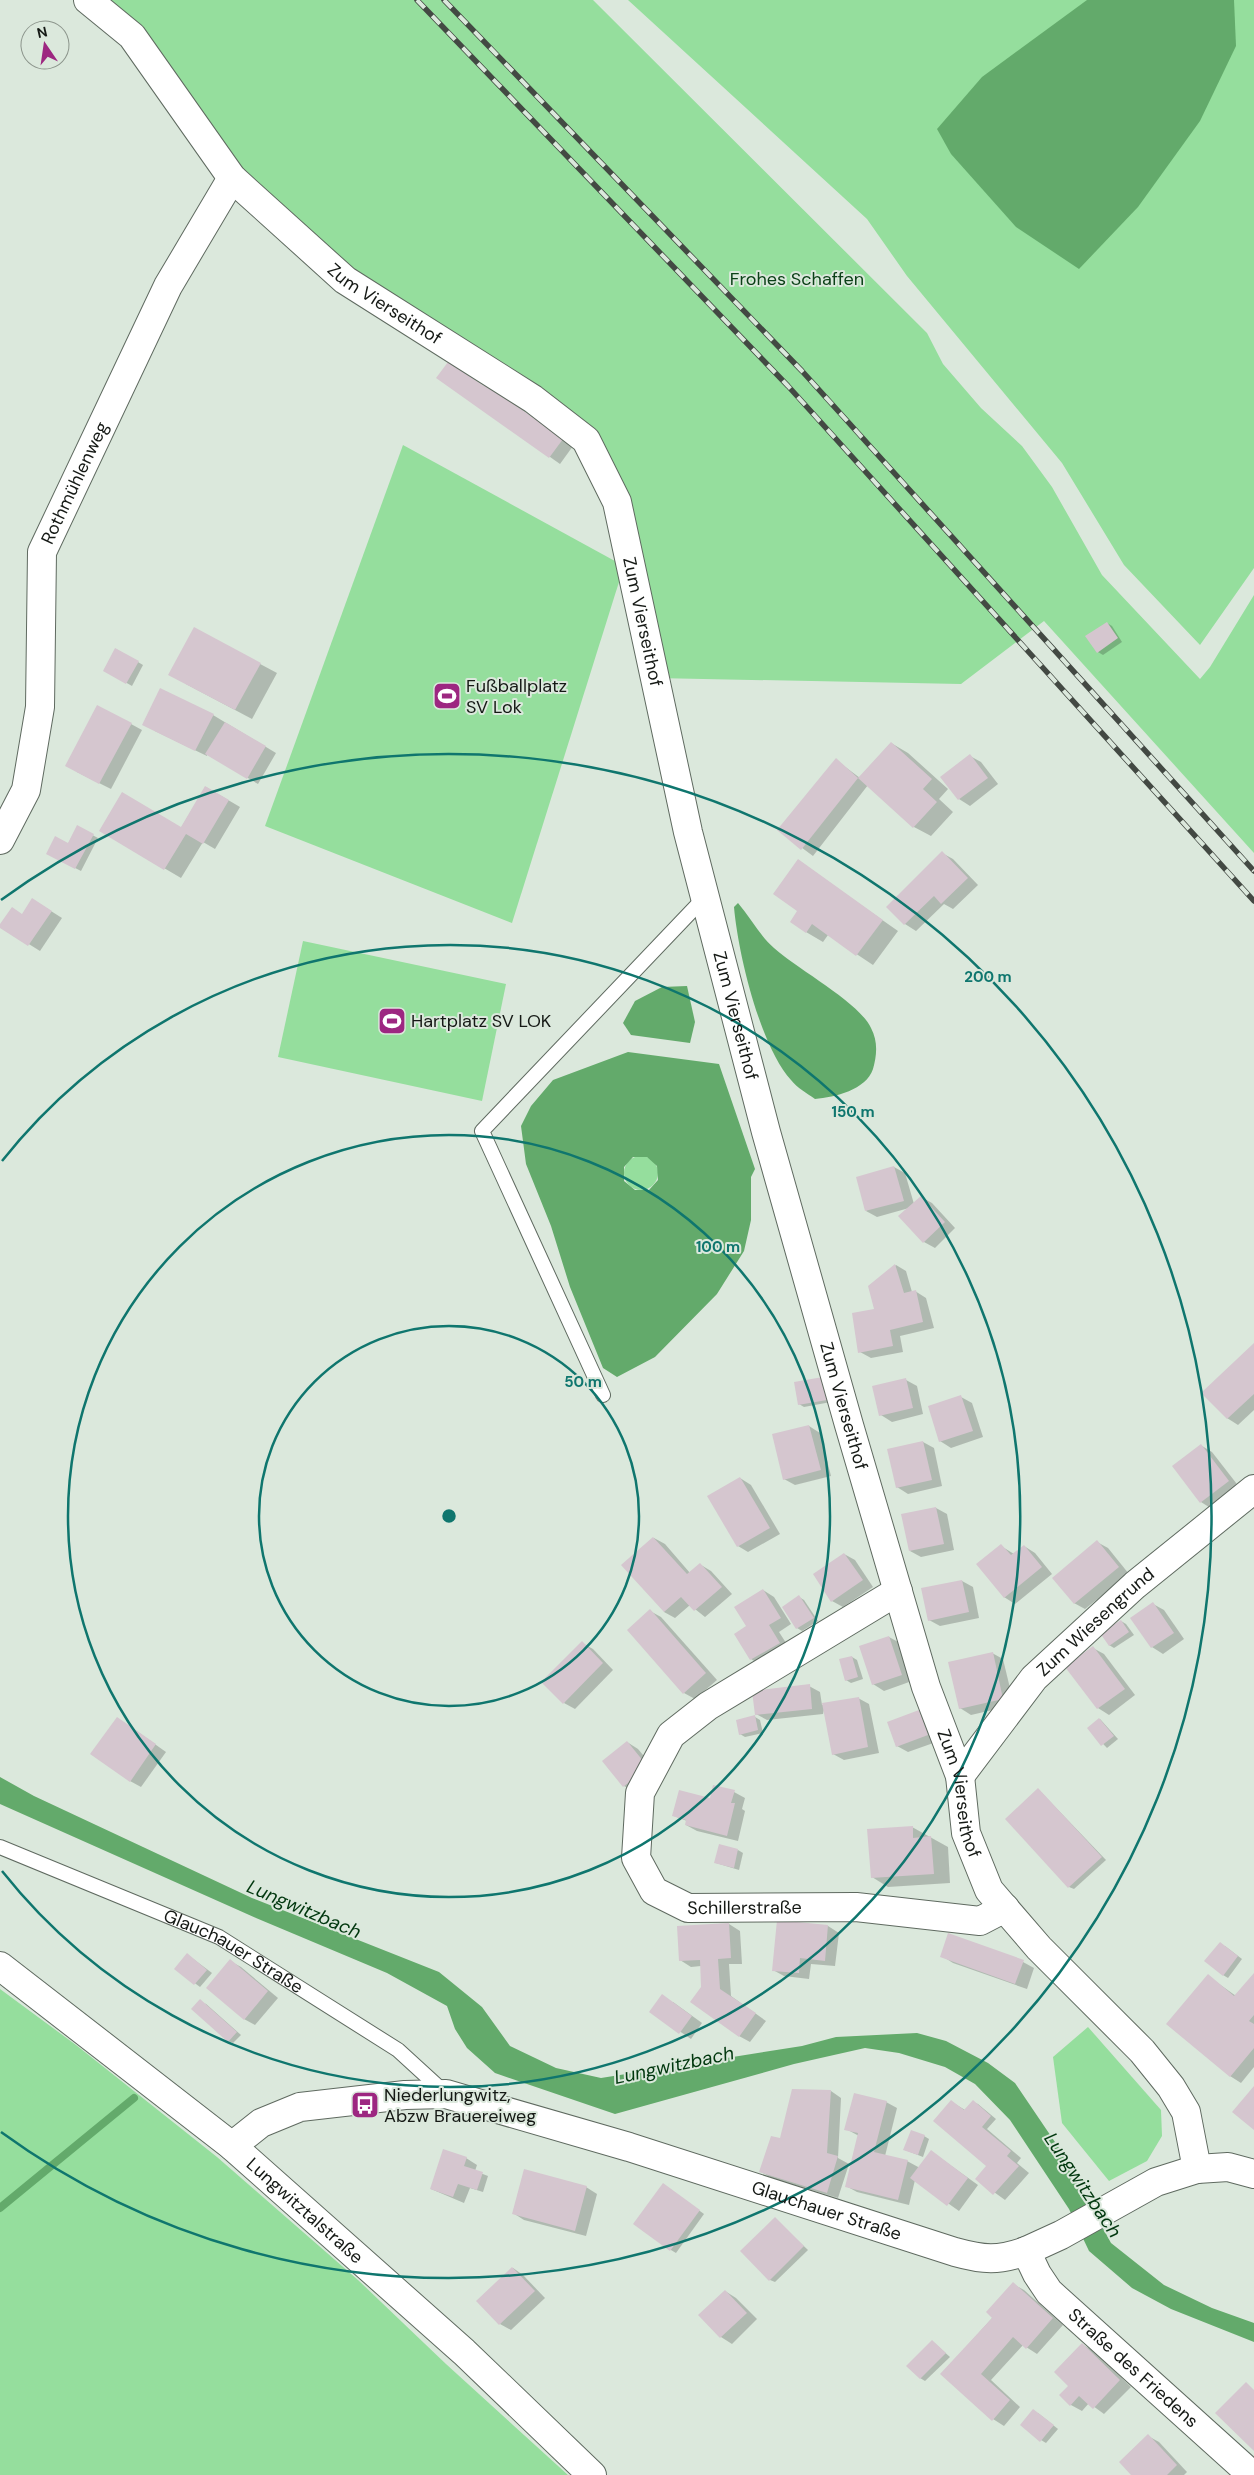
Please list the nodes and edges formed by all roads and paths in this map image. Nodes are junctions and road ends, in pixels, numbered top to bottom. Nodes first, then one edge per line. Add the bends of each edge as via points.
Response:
1 (88, 0) edge
2 (232, 178) junction
3 (0, 840) edge
4 (705, 897) junction
5 (604, 1395) dead end
6 (1254, 1489) edge
7 (898, 1591) junction
8 (960, 1776) junction
9 (0, 1848) edge
10 (1005, 1908) junction
11 (0, 1966) edge
12 (446, 2094) junction
13 (232, 2146) junction
14 (1197, 2169) junction
15 (1254, 2174) edge
16 (1026, 2251) junction
17 (592, 2475) edge
18 (1252, 2475) edge

1 - 2 street, Zum Vierseithof via 132,36
2 - 3 street, Rothmühlenweg via 168,286 42,552 40,706 26,790
2 - 4 street, Zum Vierseithof via 345,280 533,400 586,440 617,502
4 - 5 lane via 482,1131
4 - 7 street, Zum Vierseithof via 768,1141
6 - 8 street, Zum Wiesengrund via 1135,1585 1034,1678
7 - 8 street, Zum Vierseithof via 926,1687
7 - 10 street, Schillerstraße via 708,1706 671,1735 640,1793 636,1858 654,1891 688,1908 856,1907 980,1921
8 - 10 street, Zum Vierseithof via 966,1833 989,1890
9 - 12 lane, Glauchauer Straße via 218,1937 398,2050
10 - 14 street, Zum Vierseithof via 1039,1948 1142,2051 1172,2087 1186,2112
11 - 13 street, Lungwitztalstraße
12 - 13 street, Glauchauer Straße via 405,2095 300,2107 261,2123
12 - 16 street, Glauchauer Straße via 629,2147 955,2252 985,2260
13 - 17 street, Lungwitztalstraße via 464,2352
14 - 15 street, Glauchauer Straße via 1228,2167
14 - 16 street, Glauchauer Straße via 1156,2182
16 - 18 street, Straße des Friedens via 1049,2292

